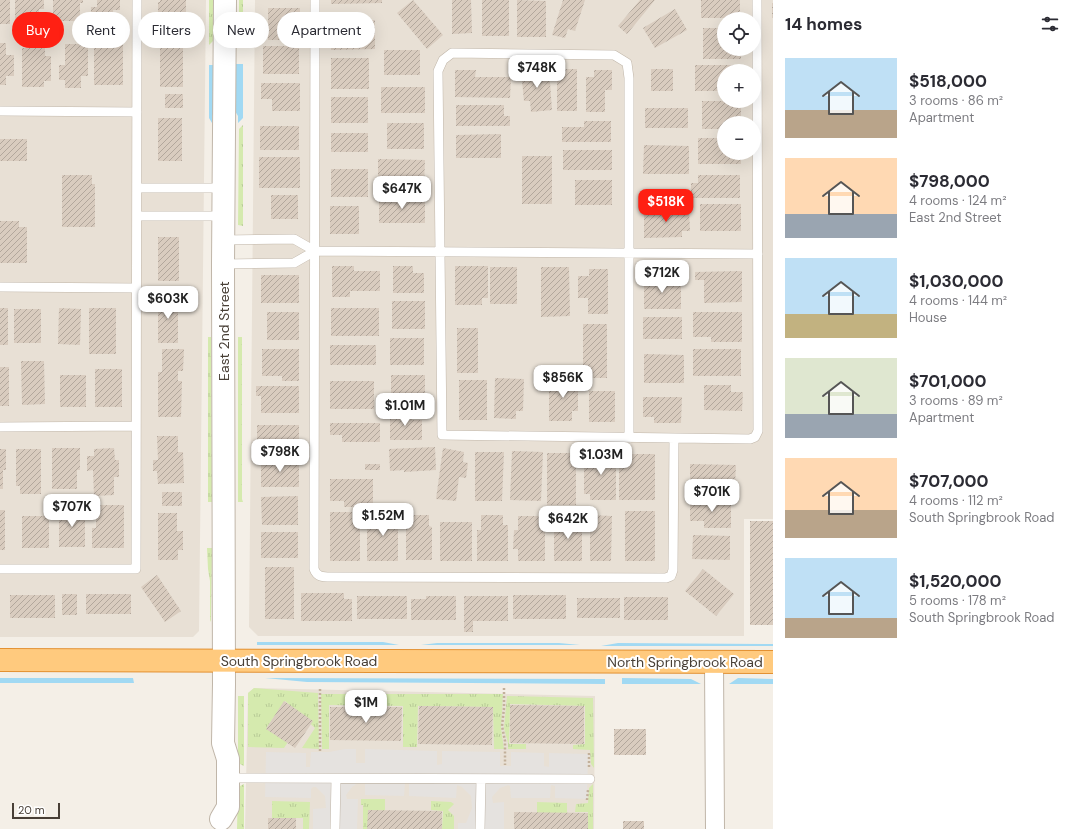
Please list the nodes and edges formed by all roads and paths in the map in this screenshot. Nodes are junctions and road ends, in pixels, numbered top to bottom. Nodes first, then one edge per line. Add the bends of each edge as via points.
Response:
1 (138, 0) edge
2 (225, 0) edge
3 (316, 0) edge
4 (757, 0) edge
5 (0, 111) edge
6 (137, 112) junction
7 (137, 188) junction
8 (224, 188) junction
9 (137, 216) junction
10 (224, 216) junction
11 (224, 240) junction
12 (315, 251) junction
13 (440, 252) junction
14 (629, 253) junction
15 (758, 254) junction
16 (223, 264) junction
17 (0, 287) edge
18 (137, 288) junction
19 (136, 426) junction
20 (0, 427) edge
21 (629, 438) junction
22 (674, 438) junction
23 (0, 569) edge
24 (0, 660) edge
25 (224, 661) junction
26 (598, 662) joint
27 (714, 662) junction
28 (773, 662) edge
29 (320, 688) dead end
30 (504, 688) dead end
31 (223, 743) junction
32 (320, 751) dead end
33 (506, 765) dead end
34 (228, 778) junction
35 (336, 779) junction
36 (480, 779) junction
37 (590, 779) dead end
38 (221, 824) edge
39 (335, 829) edge
40 (480, 829) edge
41 (715, 829) edge

1 - 6 lane
2 - 8 street, East 2nd Street
3 - 12 lane
4 - 15 lane
5 - 6 lane
6 - 7 lane
7 - 8 lane
7 - 9 lane
8 - 10 street, East 2nd Street
9 - 10 lane
9 - 18 lane
10 - 11 street, East 2nd Street
11 - 12 lane via 294,239
11 - 16 street, East 2nd Street
12 - 13 lane
12 - 16 lane via 294,263
12 - 22 lane via 314,569 320,577 672,576
13 - 14 lane
13 - 14 lane via 438,71 443,60 452,53 614,55 627,63
13 - 21 lane via 442,435
14 - 15 lane
14 - 21 lane
15 - 22 lane via 758,432 750,439
16 - 25 street, East 2nd Street
17 - 18 lane
18 - 19 lane
19 - 20 lane
19 - 23 lane via 136,569
21 - 22 lane
24 - 25 highway, South Springbrook Road
25 - 26 highway, South Springbrook Road
25 - 31 street, East 2nd Street
26 - 27 highway, North Springbrook Road
27 - 28 highway, North Springbrook Road
27 - 41 street
29 - 32 path
30 - 33 path via 502,726
31 - 34 street via 228,759
31 - 38 street via 215,760 215,808
34 - 35 lane
34 - 38 street via 228,807
35 - 36 lane
35 - 39 lane
36 - 37 lane
36 - 40 lane

